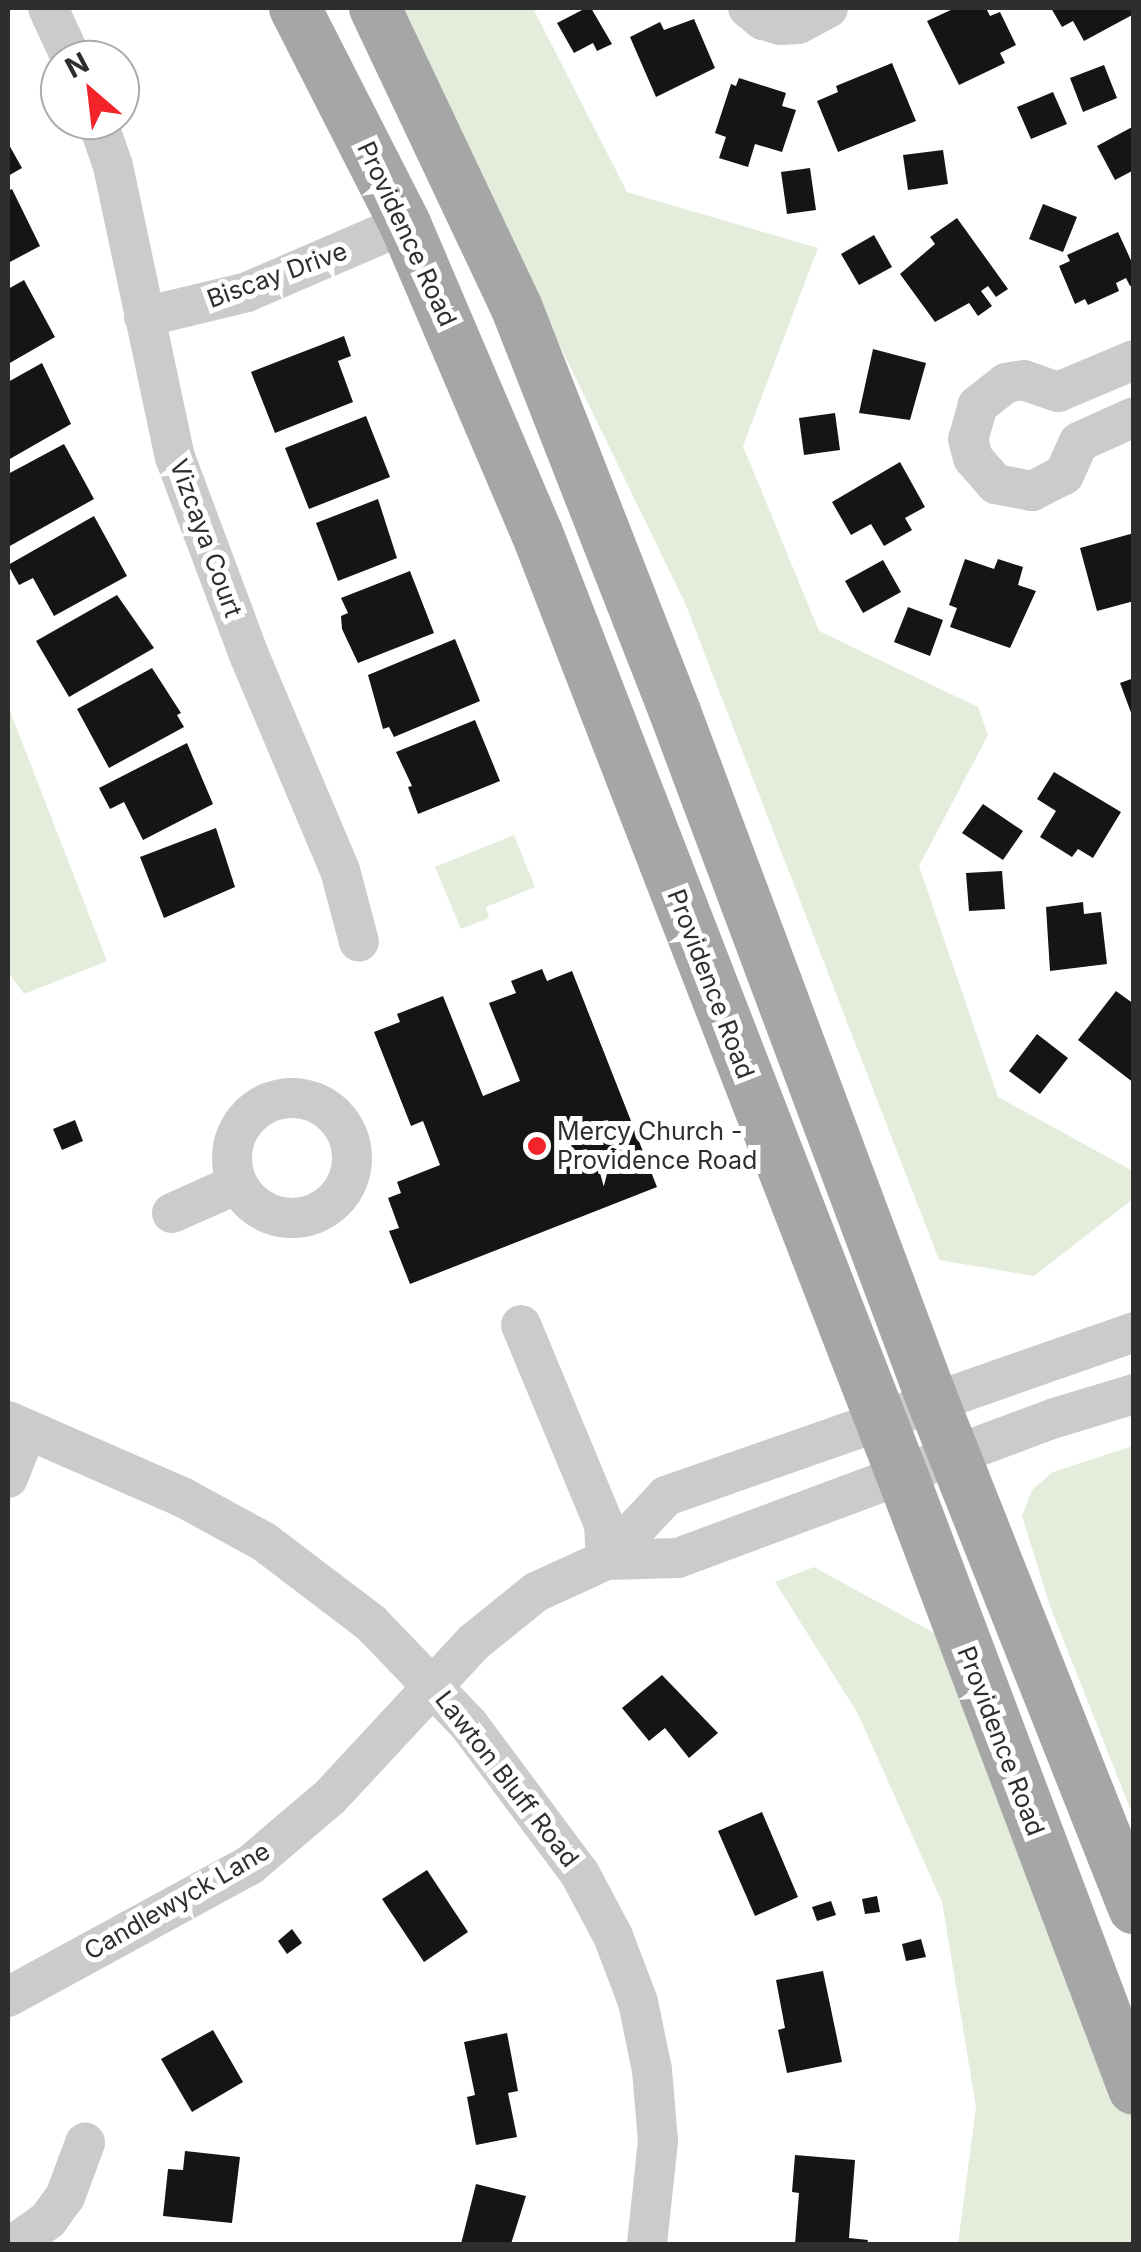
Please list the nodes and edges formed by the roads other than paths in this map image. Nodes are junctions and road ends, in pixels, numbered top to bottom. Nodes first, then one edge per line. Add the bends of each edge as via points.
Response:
1 (48, 8) edge
2 (295, 8) edge
3 (375, 8) edge
4 (748, 8) edge
5 (828, 8) edge
6 (63, 40) edge
7 (105, 140) edge
8 (406, 224) junction
9 (144, 317) junction
10 (1134, 360) edge
11 (1058, 392) junction
12 (1134, 418) edge
13 (1079, 442) junction
14 (359, 942) dead end
15 (237, 1184) dead end
16 (172, 1213) dead end
17 (521, 1325) dead end
18 (1134, 1332) edge
19 (1134, 1394) edge
20 (932, 1400) junction
21 (880, 1418) junction
22 (17, 1426) edge
23 (956, 1456) junction
24 (903, 1477) junction
25 (8, 1478) edge
26 (606, 1560) junction
27 (435, 1685) junction
28 (1134, 1908) edge
29 (8, 1997) edge
30 (1134, 2089) edge
31 (85, 2143) dead end
32 (14, 2244) edge
33 (648, 2244) edge

1 - 6 street
2 - 8 main road, Providence Road
3 - 20 main road via 516,306
4 - 5 street via 780,25 798,24
7 - 9 street, Vizcaya Court
8 - 9 street, Biscay Drive via 247,292
8 - 21 main road, Providence Road via 544,550
9 - 14 street, Vizcaya Court via 175,458 340,870
10 - 11 street
11 - 13 street via 1071,405
11 - 13 street via 1024,380 990,392 970,422 972,458 996,484 1032,490 1064,475
12 - 13 street
15 - 16 street
17 - 26 street via 604,1524
18 - 20 street, Candlewyck Lane
19 - 23 street, Candlewyck Lane
20 - 21 street, Candlewyck Lane
20 - 23 main road
21 - 24 main road, Providence Road
21 - 26 street, Candlewyck Lane via 666,1496
22 - 25 street
22 - 27 street, Lawton Bluff Road via 184,1498 263,1542 337,1594
23 - 24 street, Candlewyck Lane
23 - 28 main road
24 - 26 street, Candlewyck Lane via 678,1558
24 - 30 main road, Providence Road
26 - 27 street, Candlewyck Lane via 536,1592 474,1642
27 - 29 street, Candlewyck Lane via 305,1822 250,1865
27 - 33 street, Lawton Bluff Road via 580,1874 613,1936 638,2002 652,2070 658,2142
31 - 32 street via 65,2198

